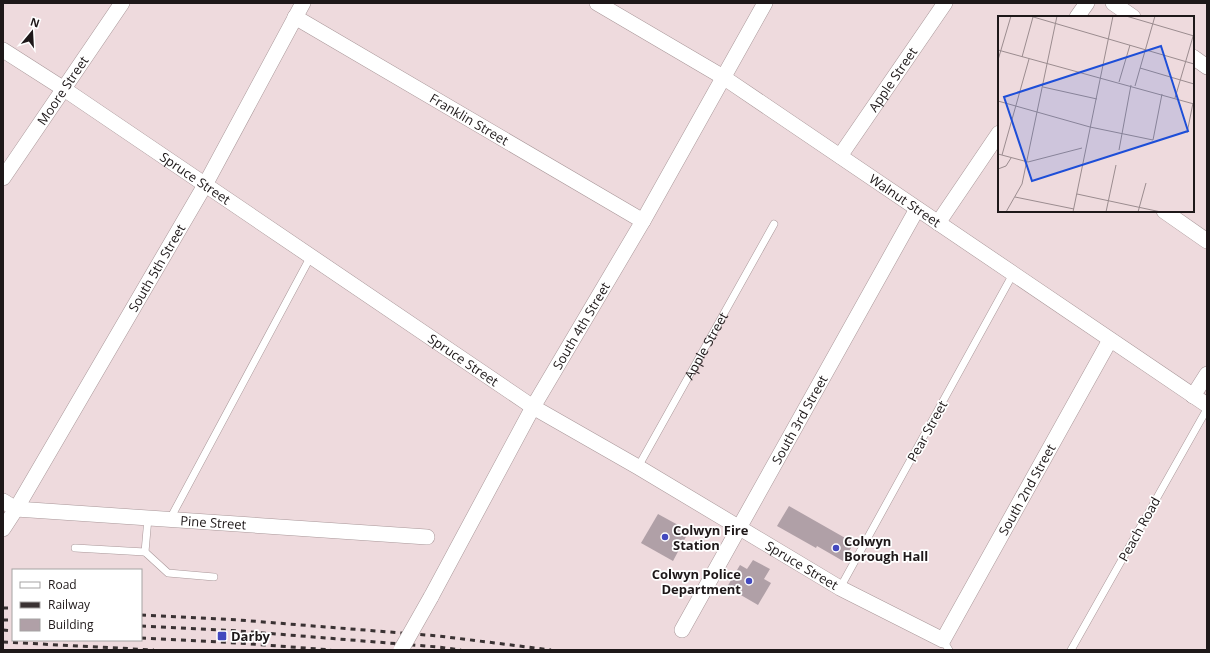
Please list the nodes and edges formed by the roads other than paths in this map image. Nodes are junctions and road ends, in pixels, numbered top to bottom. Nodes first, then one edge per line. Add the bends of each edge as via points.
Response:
1 (122, 3) edge
2 (303, 3) edge
3 (597, 3) edge
4 (765, 3) edge
5 (945, 3) edge
6 (1087, 3) edge
7 (1113, 3) edge
8 (1079, 16) edge
9 (1132, 16) edge
10 (295, 17) junction
11 (3, 50) edge
12 (1194, 58) edge
13 (1207, 67) edge
14 (723, 77) junction
15 (64, 89) junction
16 (998, 134) edge
17 (840, 156) junction
18 (3, 178) edge
19 (205, 185) junction
20 (917, 209) junction
21 (1165, 212) edge
22 (643, 221) junction
23 (938, 223) junction
24 (774, 224) dead end
25 (1207, 241) edge
26 (311, 256) junction
27 (1013, 274) junction
28 (1110, 340) junction
29 (1207, 374) edge
30 (1193, 396) junction
31 (1207, 405) edge
32 (533, 407) junction
33 (1207, 408) edge
34 (638, 468) junction
35 (3, 501) edge
36 (16, 509) junction
37 (148, 518) junction
38 (170, 519) junction
39 (739, 528) junction
40 (3, 529) edge
41 (427, 537) dead end
42 (75, 548) dead end
43 (145, 552) junction
44 (214, 577) dead end
45 (840, 588) junction
46 (682, 630) dead end
47 (946, 645) edge
48 (400, 650) edge
49 (1071, 650) edge

1 - 15 street, Moore Street
2 - 10 street, South 5th Street
3 - 14 street, Walnut Street
4 - 14 street, South 4th Street
5 - 17 street, Apple Street
6 - 8 street
7 - 9 street
10 - 19 street, South 5th Street
10 - 22 street, Franklin Street
11 - 15 street, Spruce Street
12 - 13 street
14 - 17 street, Walnut Street
14 - 22 street, South 4th Street
15 - 18 street, Moore Street
15 - 19 street, Spruce Street
16 - 23 street
17 - 20 street, Walnut Street
19 - 26 street, Spruce Street
19 - 36 street, South 5th Street
20 - 23 street, Walnut Street
20 - 39 street, South 3rd Street
21 - 25 street
22 - 32 street, South 4th Street
23 - 27 street, Walnut Street
24 - 34 lane, Apple Street
26 - 32 street, Spruce Street
26 - 38 lane
27 - 28 street, Walnut Street
27 - 45 lane, Pear Street
28 - 30 street, Walnut Street
28 - 47 street, South 2nd Street
29 - 30 street
30 - 31 street, Walnut Street
32 - 34 street, Spruce Street
32 - 48 street, South 4th Street, bridge
33 - 49 lane, Peach Road
34 - 39 street, Spruce Street
35 - 36 street, Pine Street
36 - 37 street, Pine Street
36 - 40 street, South 5th Street
37 - 38 street, Pine Street
37 - 43 lane
38 - 41 street, Pine Street
39 - 45 street, Spruce Street
39 - 46 street, South 3rd Street
42 - 43 lane
43 - 44 lane via 168,573
45 - 47 street, Spruce Street

